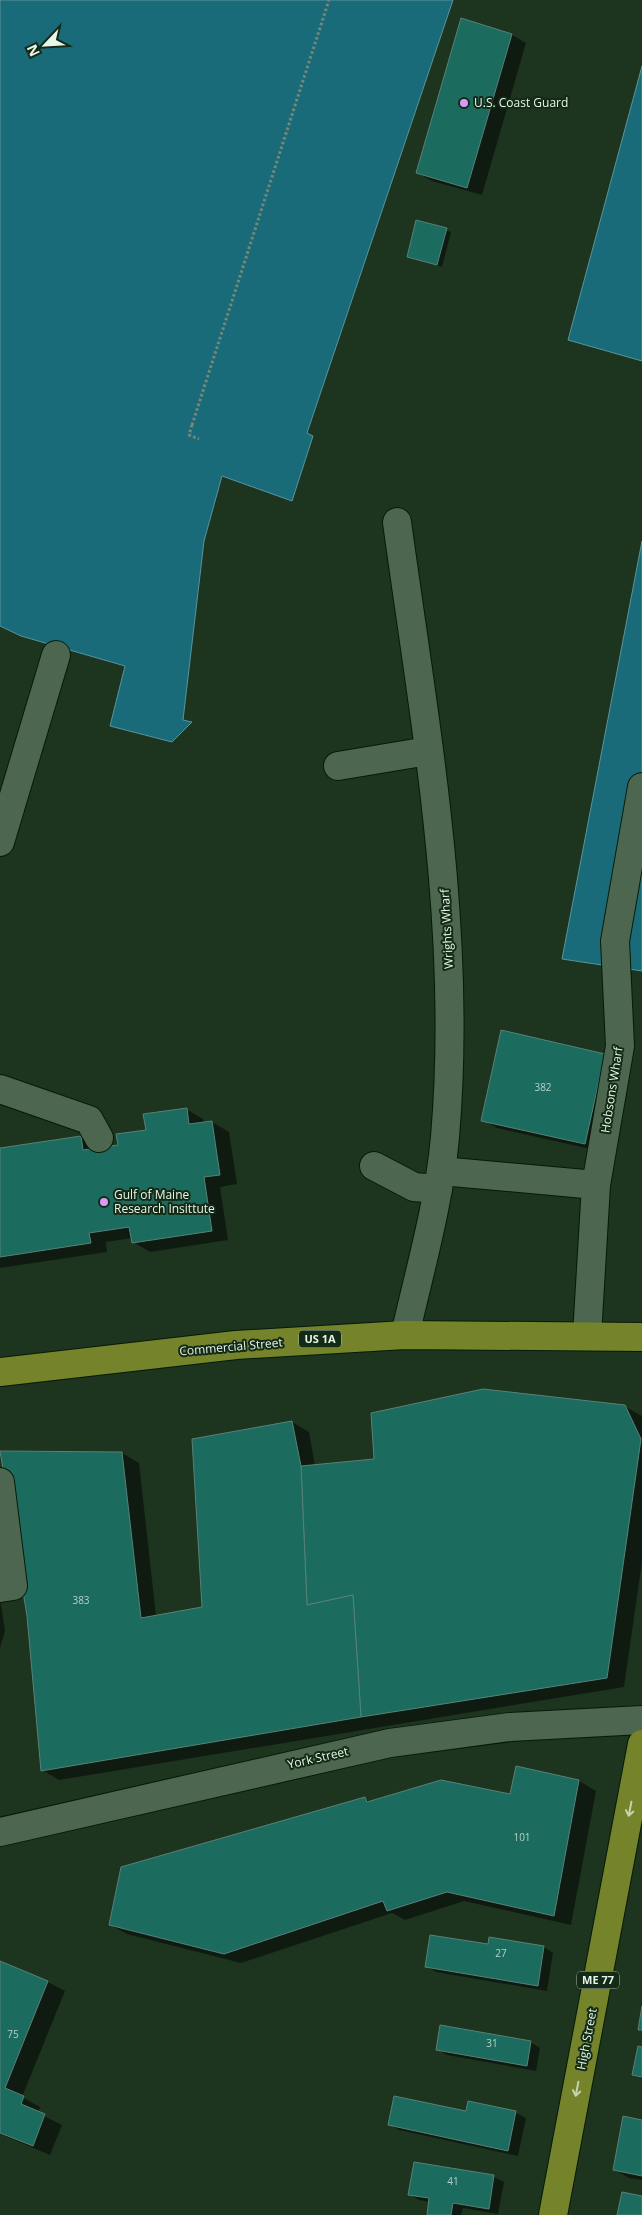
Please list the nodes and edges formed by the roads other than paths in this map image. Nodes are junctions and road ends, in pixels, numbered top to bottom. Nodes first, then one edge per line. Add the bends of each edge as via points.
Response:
1 (397, 522) dead end
2 (56, 655) dead end
3 (428, 751) junction
4 (338, 766) dead end
5 (642, 787) edge
6 (0, 842) edge
7 (0, 1089) edge
8 (99, 1138) dead end
9 (374, 1166) dead end
10 (440, 1180) junction
11 (596, 1185) junction
12 (405, 1334) junction
13 (587, 1336) junction
14 (642, 1337) edge
15 (0, 1372) edge
16 (0, 1482) edge
17 (0, 1588) edge
18 (642, 1720) edge
19 (642, 1744) edge
20 (0, 1832) edge
21 (553, 2215) edge

1 - 3 street, Wrights Wharf
2 - 6 street
3 - 4 street
3 - 10 street, Wrights Wharf via 441,841 449,971 449,1078
5 - 11 street, Hobsons Wharf via 614,941 620,1046
7 - 8 street via 89,1120
9 - 10 street via 414,1187
10 - 11 street
10 - 12 street, Wrights Wharf
11 - 13 street, Hobsons Wharf
12 - 13 main road, Commercial Street / US 1A
12 - 15 main road, Commercial Street / US 1A via 236,1344
13 - 14 main road, Commercial Street / US 1A
16 - 17 street via 14,1586
18 - 20 street, York Street via 510,1727 390,1742
19 -> 21 main road, High Street / ME 77

